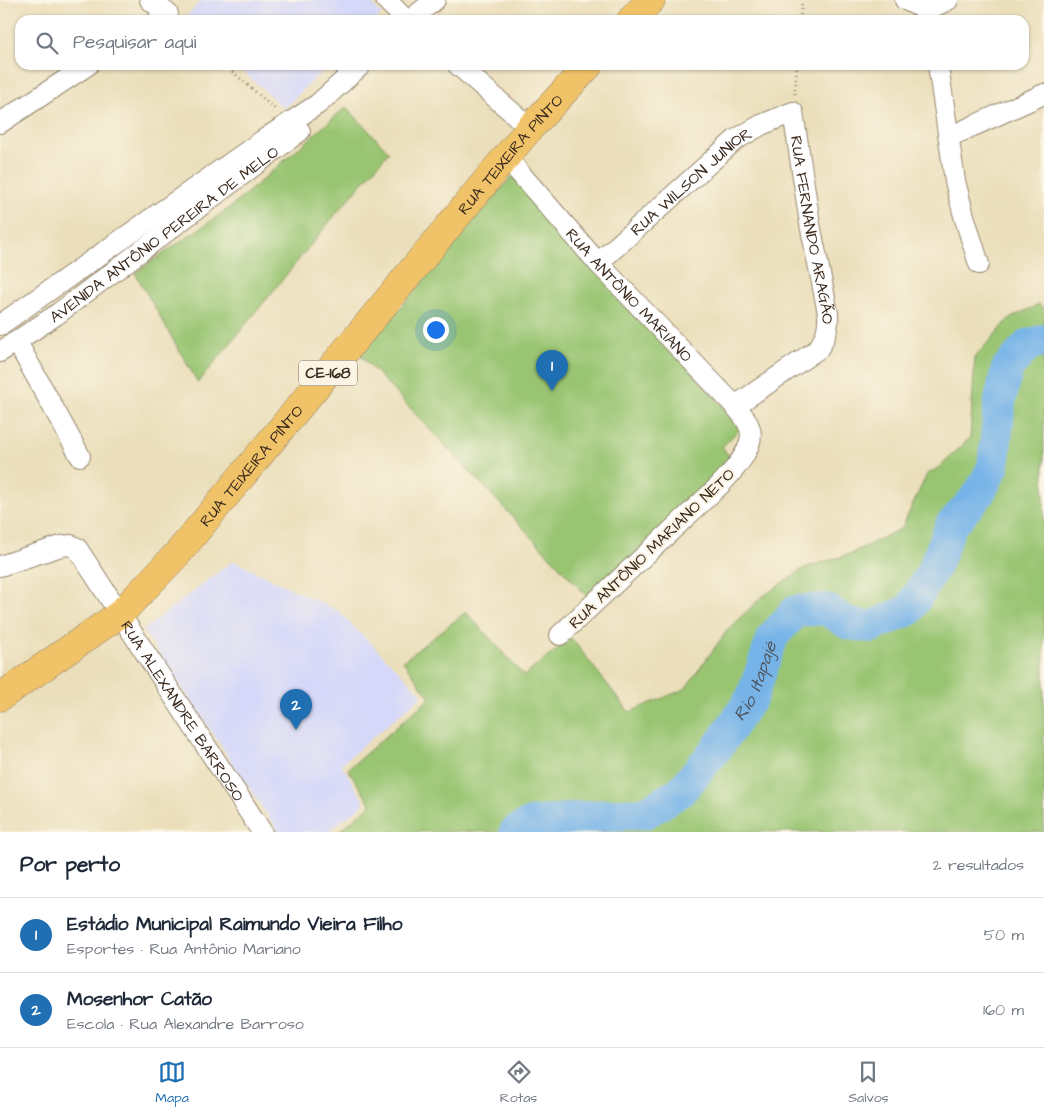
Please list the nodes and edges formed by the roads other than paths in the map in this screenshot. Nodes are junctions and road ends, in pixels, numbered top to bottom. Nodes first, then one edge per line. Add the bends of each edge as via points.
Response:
1 (150, 0) edge
2 (386, 0) edge
3 (435, 0) edge
4 (652, 0) edge
5 (905, 0) edge
6 (948, 0) edge
7 (930, 14) edge
8 (161, 15) edge
9 (401, 15) edge
10 (416, 15) edge
11 (636, 15) edge
12 (80, 70) edge
13 (355, 70) edge
14 (464, 70) edge
15 (584, 70) edge
16 (939, 70) edge
17 (1044, 94) edge
18 (318, 104) junction
19 (793, 112) joint
20 (0, 123) edge
21 (530, 128) junction
22 (949, 137) junction
23 (506, 157) junction
24 (598, 263) junction
25 (979, 264) dead end
26 (42, 296) junction
27 (56, 315) junction
28 (2, 318) edge
29 (17, 342) junction
30 (0, 352) edge
31 (734, 406) junction
32 (751, 432) joint
33 (80, 456) dead end
34 (0, 566) edge
35 (120, 614) junction
36 (560, 635) dead end
37 (0, 696) edge
38 (262, 832) edge

1 - 8 street
2 - 9 street
3 - 10 street
4 - 11 main road
5 - 7 street
6 - 7 street
12 - 20 street
13 - 18 street, AVENIDA ANTÔNIO PEREIRA DE MELO
14 - 21 street
15 - 21 main road, RUA TEIXEIRA PINTO / CE-168
16 - 22 street
17 - 22 street
18 - 26 street, AVENIDA ANTÔNIO PEREIRA DE MELO
18 - 27 street, AVENIDA ANTÔNIO PEREIRA DE MELO via 300,131
19 - 24 street, RUA WILSON JUNIOR via 736,140
19 - 31 street, RUA FERNANDO ARAGÃO via 829,326 818,349
21 - 23 main road, RUA TEIXEIRA PINTO / CE-168
22 - 25 street via 955,181
23 - 24 street, RUA ANTÔNIO MARIANO
23 - 35 main road, RUA TEIXEIRA PINTO / CE-168 via 209,518
24 - 31 street, RUA ANTÔNIO MARIANO
26 - 27 street via 52,300
26 - 28 street, AVENIDA ANTÔNIO PEREIRA DE MELO
27 - 29 street, AVENIDA ANTÔNIO PEREIRA DE MELO
29 - 30 street, AVENIDA ANTÔNIO PEREIRA DE MELO
29 - 33 street
31 - 32 street, RUA ANTÔNIO MARIANO via 745,418
32 - 36 street, RUA ANTÔNIO MARIANO NETO via 750,442 736,467
34 - 35 street, RUA ALEXANDRE BARROSO via 71,545 77,548
35 - 37 main road, RUA TEIXEIRA PINTO / CE-168
35 - 38 street, RUA ALEXANDRE BARROSO

